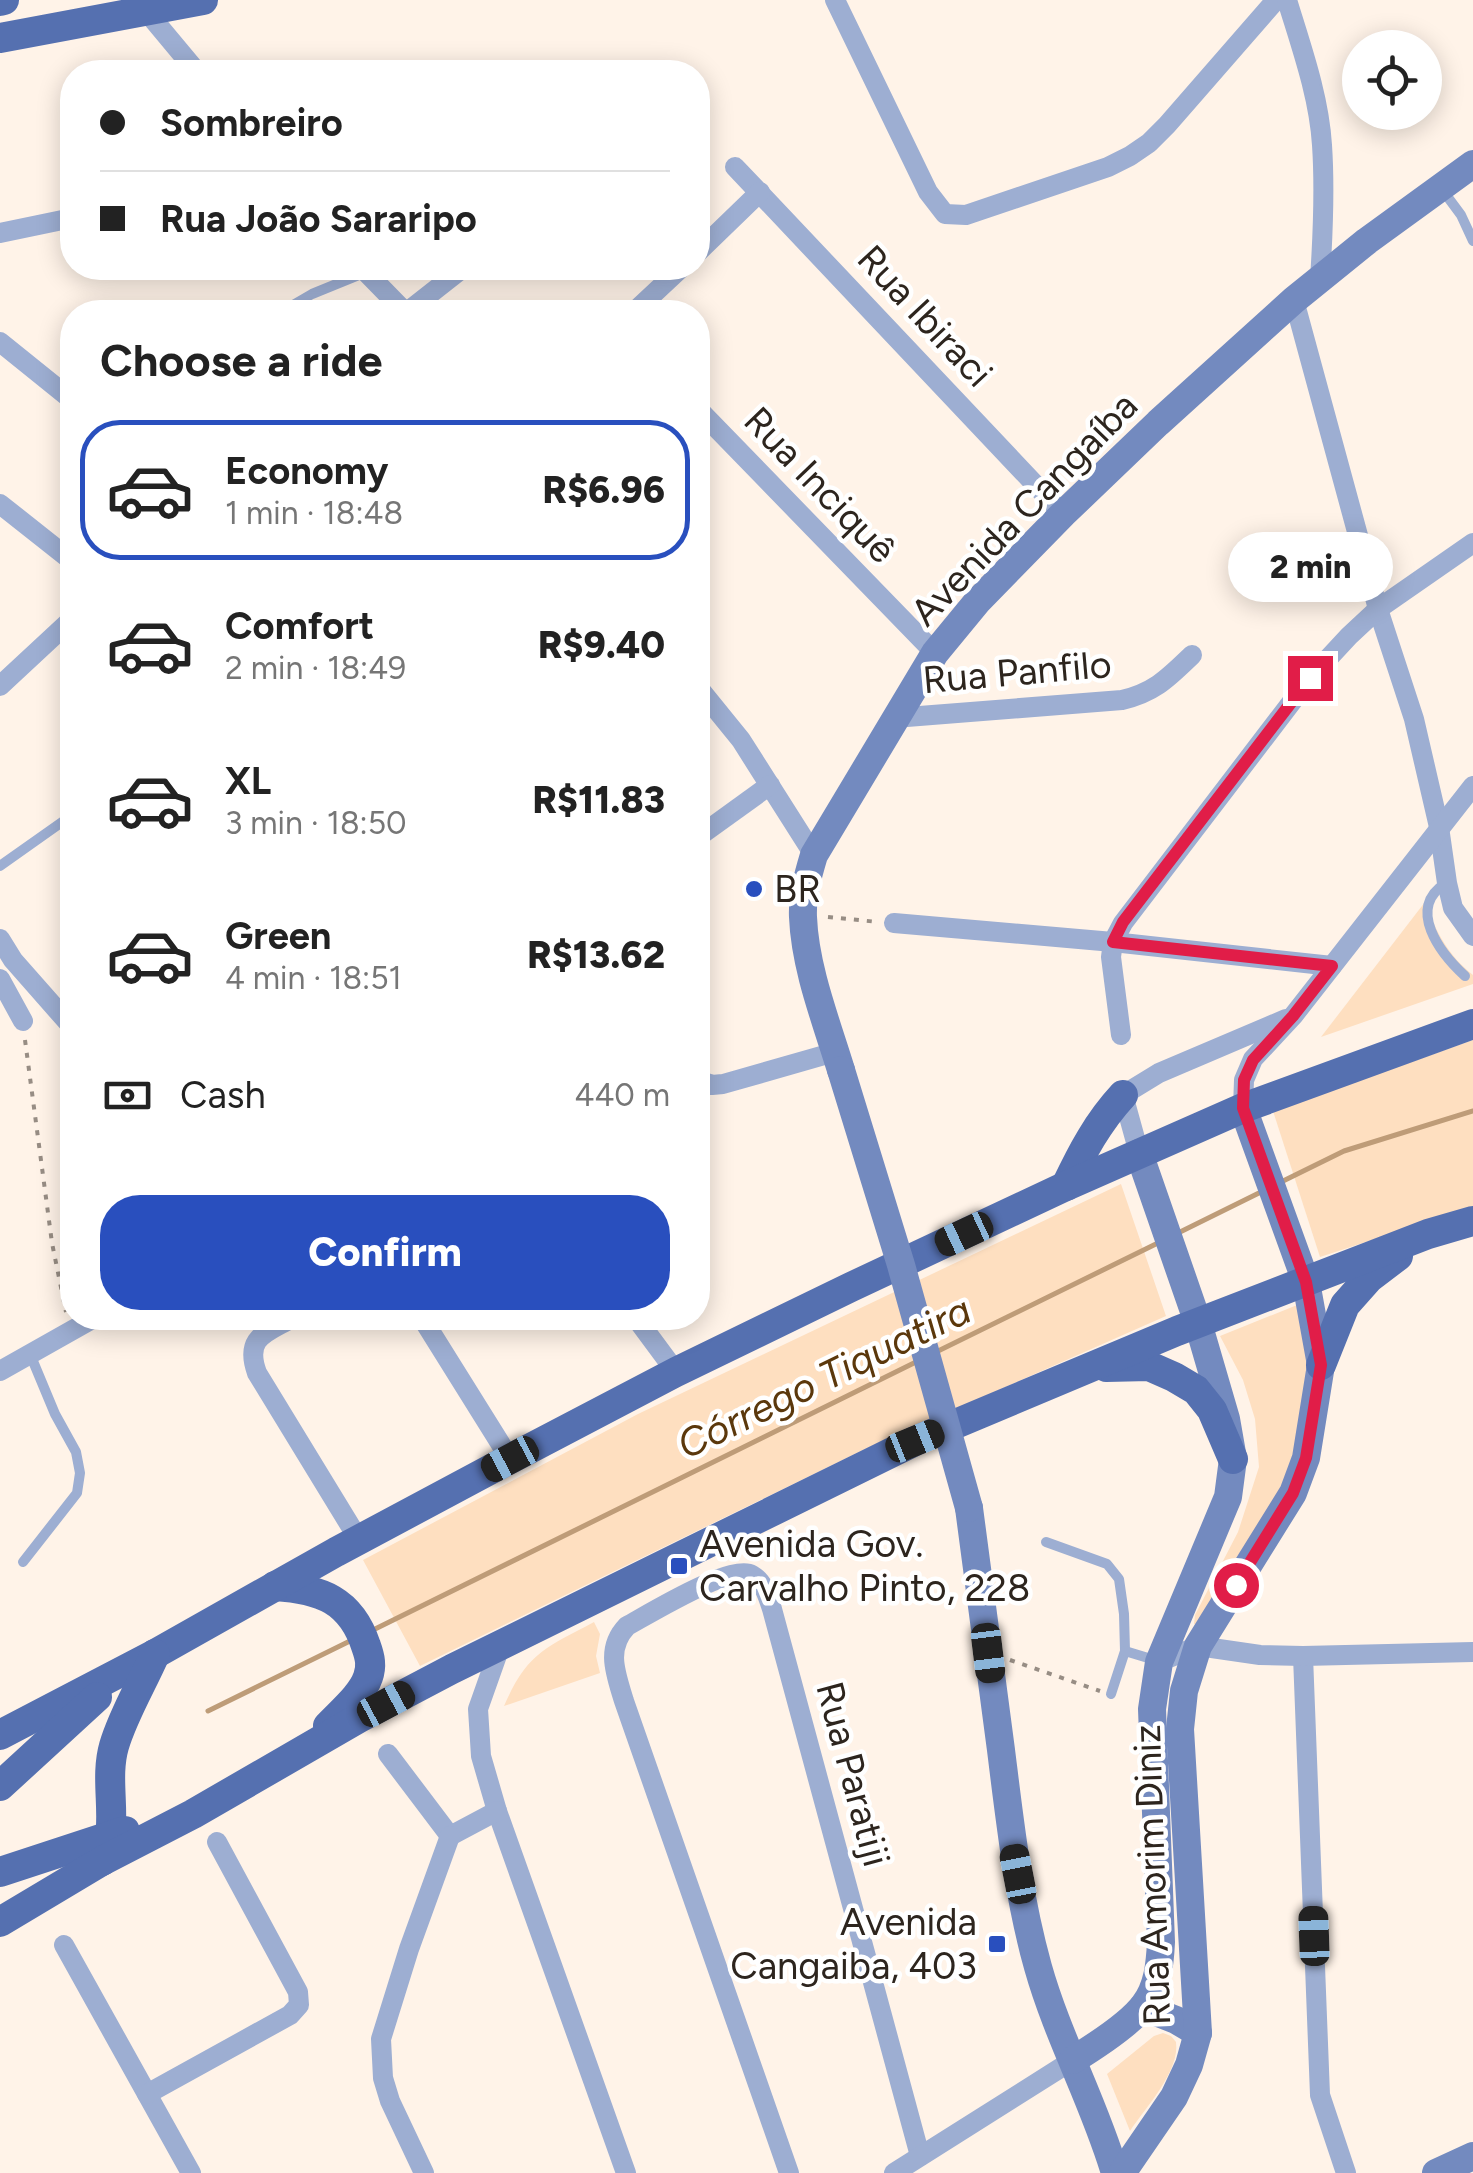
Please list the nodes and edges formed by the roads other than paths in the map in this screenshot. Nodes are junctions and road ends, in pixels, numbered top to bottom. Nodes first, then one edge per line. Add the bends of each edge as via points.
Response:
1 (203, 0) edge
2 (835, 0) edge
3 (1276, 0) edge
4 (1286, 0) edge
5 (142, 6) edge
6 (0, 38) edge
7 (187, 60) edge
8 (1473, 164) edge
9 (735, 167) dead end
10 (1440, 187) junction
11 (760, 192) junction
12 (60, 220) edge
13 (0, 233) edge
14 (710, 240) edge
15 (1473, 241) edge
16 (1320, 278) junction
17 (342, 280) edge
18 (374, 280) edge
19 (447, 280) edge
20 (668, 280) edge
21 (302, 300) edge
22 (394, 300) edge
23 (422, 300) edge
24 (647, 300) edge
25 (1294, 300) junction
26 (0, 342) edge
27 (60, 390) edge
28 (710, 422) edge
29 (0, 504) edge
30 (1063, 514) junction
31 (1473, 543) edge
32 (60, 552) edge
33 (1378, 609) junction
34 (60, 630) edge
35 (935, 652) junction
36 (1192, 655) dead end
37 (0, 686) edge
38 (710, 702) edge
39 (894, 718) junction
40 (770, 786) junction
41 (1473, 786) edge
42 (60, 823) edge
43 (710, 828) edge
44 (1439, 828) junction
45 (814, 855) junction
46 (0, 866) edge
47 (1446, 883) junction
48 (894, 923) road end
49 (1473, 936) edge
50 (0, 940) edge
51 (1113, 942) junction
52 (1332, 966) junction
53 (1465, 976) dead end
54 (0, 980) edge
55 (60, 1013) edge
56 (1293, 1016) junction
57 (23, 1020) road end
58 (1473, 1024) edge
59 (1121, 1035) dead end
60 (838, 1061) junction
61 (710, 1084) edge
62 (1123, 1095) junction
63 (1247, 1119) junction
64 (1140, 1153) junction
65 (1066, 1186) junction
66 (1473, 1221) edge
67 (1428, 1234) junction
68 (1303, 1275) junction
69 (1194, 1312) junction
70 (72, 1330) edge
71 (271, 1330) edge
72 (429, 1330) edge
73 (645, 1330) edge
74 (30, 1354) junction
75 (1321, 1365) junction
76 (1093, 1367) junction
77 (0, 1371) edge
78 (676, 1372) junction
79 (510, 1459) junction
80 (1233, 1459) junction
81 (359, 1540) junction
82 (1046, 1542) dead end
83 (23, 1562) dead end
84 (276, 1586) junction
85 (501, 1644) junction
86 (1198, 1646) junction
87 (1125, 1650) junction
88 (1473, 1652) edge
89 (156, 1654) junction
90 (1303, 1656) junction
91 (1159, 1662) junction
92 (127, 1669) junction
93 (1111, 1694) road end
94 (0, 1734) edge
95 (310, 1747) junction
96 (388, 1754) dead end
97 (0, 1786) edge
98 (497, 1811) junction
99 (450, 1836) junction
100 (217, 1842) dead end
101 (107, 1848) junction
102 (0, 1872) edge
103 (0, 1922) edge
104 (64, 1945) dead end
105 (1143, 2007) junction
106 (1198, 2034) junction
107 (1074, 2060) junction
108 (147, 2094) junction
109 (920, 2156) junction
110 (1473, 2156) edge
111 (191, 2173) edge
112 (424, 2173) edge
113 (626, 2173) edge
114 (788, 2173) edge
115 (894, 2173) edge
116 (1118, 2173) edge
117 (1346, 2173) edge
118 (1436, 2173) edge

1 - 5 main road
2 - 3 street via 928,192 945,214 966,215 1108,167 1150,143
4 - 16 street via 1322,143
5 - 6 main road
5 - 7 street
8 - 10 main road, Avenida Cangaíba
9 - 11 street, Rua Ibiraci
10 - 15 lane
10 - 16 main road, Avenida Cangaíba
11 - 14 street
11 - 30 street, Rua Ibiraci
12 - 13 street
16 - 25 main road, Avenida Cangaíba
17 - 21 lane
18 - 22 street
19 - 23 street
20 - 24 street
25 - 30 main road, Avenida Cangaíba
25 - 33 street
26 - 27 street
28 - 35 street, Rua Inciquê
29 - 32 street
30 - 35 main road, Avenida Cangaíba
31 - 33 street
33 - 44 street via 1414,718
33 - 51 street via 1310,678
34 - 37 street
35 - 39 main road, Avenida Cangaíba
36 - 39 street, Rua Panfilo via 1162,683 1122,700
38 - 40 street
39 - 45 main road, Avenida Cangaíba
40 - 43 street
40 - 45 street
41 - 44 street
42 - 46 lane
44 - 47 street
44 - 52 street
45 - 60 main road, Avenida Cangaíba via 803,915
47 - 49 street via 1453,908
47 - 53 lane via 1430,897 1429,922 1441,951
48 - 51 street
50 - 55 street
51 - 52 street
51 - 59 street
52 - 56 street
54 - 57 street
56 - 62 street via 1158,1072
56 - 63 street via 1247,1068
58 - 63 main road
60 - 61 street
60 - 107 main road, Avenida Cangaíba, bridge via 969,1508 1012,1842 1038,1966
62 - 64 street, Rua Amorim Diniz
62 - 65 main road via 1105,1114
63 - 64 main road
63 - 68 main road, Rua Amorim Diniz
64 - 65 main road
64 - 69 main road, Rua Amorim Diniz
65 - 78 main road
66 - 67 main road
67 - 68 main road
67 - 75 main road via 1357,1290
68 - 69 main road
68 - 75 main road, Rua Amorim Diniz
69 - 76 main road
69 - 80 main road, Rua Amorim Diniz
70 - 74 street
71 - 81 street via 252,1348 257,1373
72 - 79 street
73 - 78 street
74 - 77 street
74 - 83 lane via 80,1474 77,1493
75 - 86 main road, Rua Amorim Diniz via 1306,1458 1293,1493
76 - 80 main road via 1149,1366 1196,1390
76 - 85 main road via 915,1441
78 - 79 main road
79 - 81 main road
80 - 91 main road, Rua Amorim Diniz via 1228,1498
81 - 84 main road
82 - 87 lane via 1113,1569 1122,1594
84 - 89 main road
84 - 95 main road via 318,1592 340,1604 361,1629 371,1660 368,1679
85 - 95 main road
85 - 98 street via 478,1709
86 - 90 street
86 - 91 street
86 - 106 main road, Rua Amorim Diniz via 1180,1729
87 - 91 lane
87 - 93 lane
88 - 90 street
89 - 92 main road
89 - 101 main road via 114,1746
90 - 117 street via 1320,2095
91 - 105 main road, Rua Amorim Diniz via 1152,1710 1160,1966
92 - 94 main road
92 - 97 main road
95 - 101 main road via 193,1814
96 - 99 street
98 - 99 street
98 - 113 street
99 - 112 street via 381,2040 390,2100
100 - 108 street via 298,1992 298,2005
101 - 102 main road
101 - 103 main road
104 - 108 street
105 - 106 main road
105 - 107 main road, Rua Amorim Diniz
106 - 116 main road, Rua Amorim Diniz via 1174,2096
107 - 109 street
107 - 116 main road, Avenida Cangaíba
108 - 111 street
109 - 114 street, Rua Paratiji via 778,1628 765,1589 740,1571 627,1626 618,1635 613,1662
109 - 115 street
110 - 118 main road

